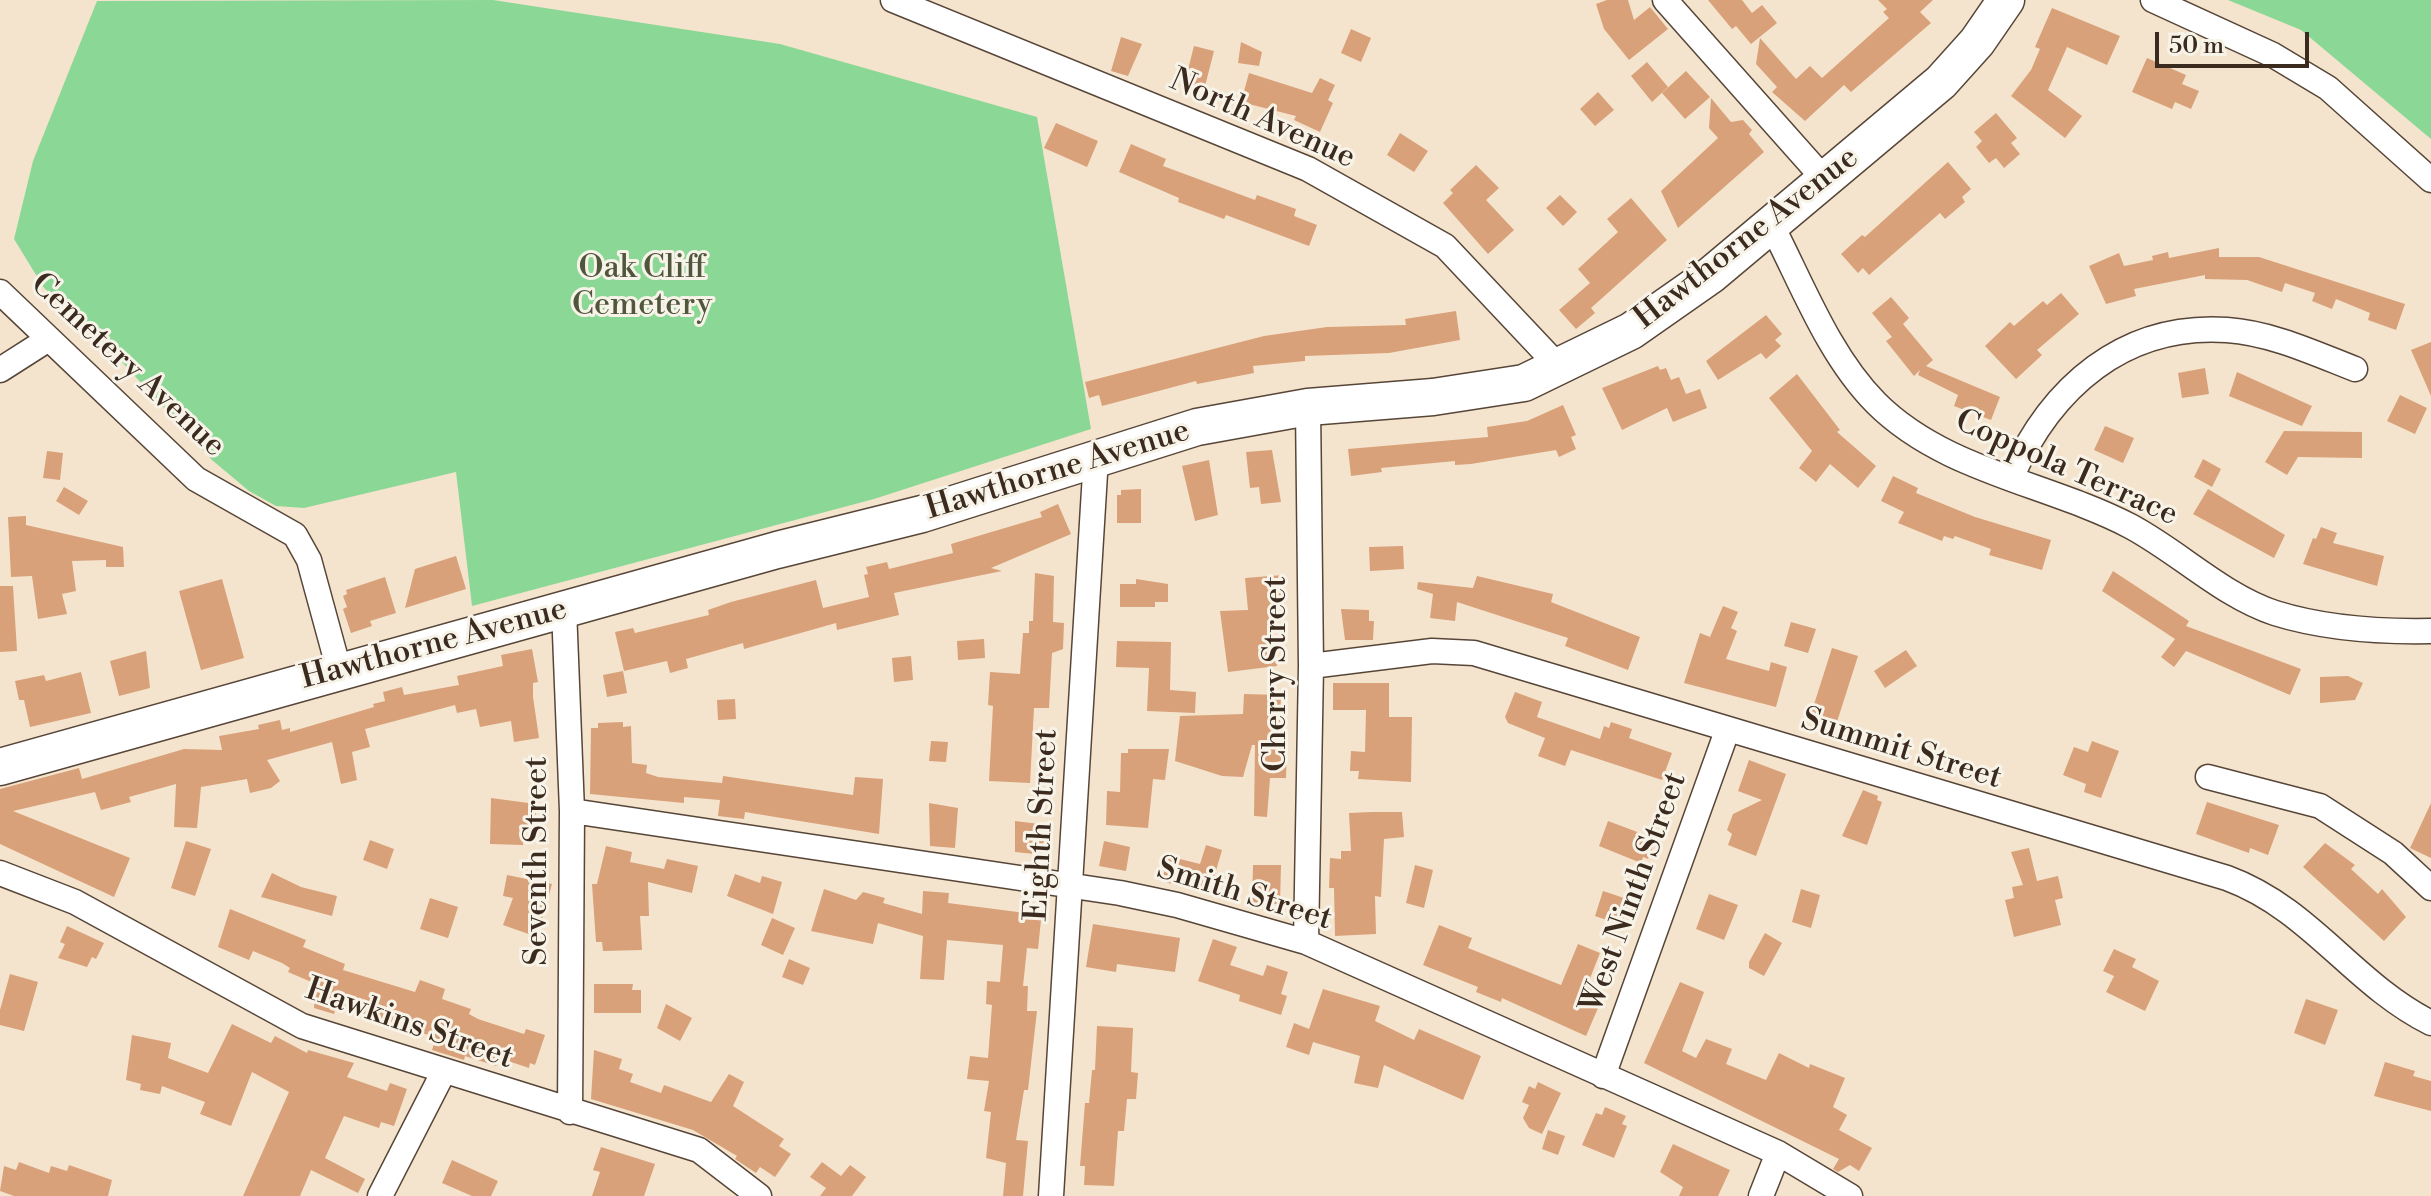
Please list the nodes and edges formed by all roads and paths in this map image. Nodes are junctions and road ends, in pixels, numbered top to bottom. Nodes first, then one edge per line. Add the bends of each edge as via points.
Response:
1 (893, 0) edge
2 (1665, 0) edge
3 (2006, 0) edge
4 (2153, 0) edge
5 (1825, 180) junction
6 (2431, 180) edge
7 (1772, 226) junction
8 (0, 292) edge
9 (47, 340) junction
10 (1560, 368) junction
11 (2355, 369) dead end
12 (0, 370) edge
13 (1308, 407) junction
14 (1096, 457) junction
15 (2011, 478) junction
16 (564, 609) junction
17 (2431, 631) edge
18 (1311, 666) junction
19 (339, 670) junction
20 (1727, 731) junction
21 (0, 767) edge
22 (2208, 777) dead end
23 (572, 811) junction
24 (0, 873) edge
25 (1072, 885) junction
26 (2431, 888) edge
27 (1306, 942) junction
28 (2431, 1023) edge
29 (443, 1073) junction
30 (1603, 1076) junction
31 (570, 1112) junction
32 (1778, 1153) junction
33 (380, 1196) edge
34 (759, 1196) edge
35 (1051, 1196) edge
36 (1761, 1196) edge
37 (1850, 1196) edge

1 - 10 street, North Avenue via 1308,169 1445,246
2 - 5 street
3 - 5 street, Hawthorne Avenue via 1941,82
4 - 6 street via 2273,55 2328,88
5 - 7 street, Hawthorne Avenue
7 - 10 street, Hawthorne Avenue via 1658,313
7 - 15 street, Coppola Terrace via 1840,355 1875,402 1931,444
8 - 9 street, Cemetery Avenue
9 - 12 street
9 - 19 street, Cemetery Avenue via 196,479 295,535 309,560
10 - 13 street, Hawthorne Avenue via 1505,388
11 - 15 street via 2278,340 2228,330 2144,337 2079,379 2040,425
13 - 14 street, Hawthorne Avenue via 1197,427
13 - 18 street, Cherry Street
14 - 16 street, Hawthorne Avenue via 922,514
14 - 25 street, Eighth Street
15 - 17 street, Coppola Terrace via 2127,524 2272,612 2376,632
16 - 19 street, Hawthorne Avenue
16 - 23 street, Seventh Street
18 - 20 street, Summit Street via 1432,651 1474,653
18 - 27 street, Cherry Street
19 - 21 street, Hawthorne Avenue
20 - 28 street, Summit Street via 2251,887 2291,911 2356,970
20 - 30 street, West Ninth Street
22 - 26 street via 2320,806 2393,853
23 - 25 street, Smith Street
23 - 31 street, Seventh Street
24 - 29 street, Hawkins Street via 75,902 302,1026
25 - 27 street, Smith Street via 1177,905
25 - 35 street, Eighth Street
27 - 30 street, Smith Street
29 - 31 street, Hawkins Street
29 - 33 street
30 - 32 street, Smith Street
31 - 34 street, Hawkins Street via 699,1150
32 - 36 street
32 - 37 street, Smith Street

